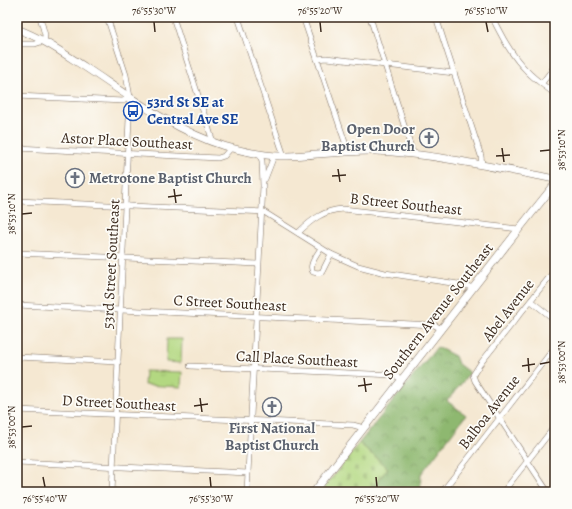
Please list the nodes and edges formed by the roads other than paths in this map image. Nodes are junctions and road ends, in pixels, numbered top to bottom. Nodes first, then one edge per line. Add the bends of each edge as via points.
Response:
1 (40, 17) edge
2 (107, 17) edge
3 (173, 17) edge
4 (238, 17) edge
5 (303, 17) edge
6 (370, 17) edge
7 (436, 17) edge
8 (492, 17) edge
9 (17, 29) edge
10 (44, 41) junction
11 (17, 44) edge
12 (317, 59) junction
13 (385, 65) junction
14 (555, 66) edge
15 (454, 73) junction
16 (542, 83) junction
17 (555, 94) edge
18 (17, 96) edge
19 (130, 97) junction
20 (213, 142) junction
21 (17, 148) edge
22 (231, 148) junction
23 (348, 151) junction
24 (128, 154) junction
25 (413, 154) junction
26 (260, 155) junction
27 (274, 156) junction
28 (284, 156) junction
29 (482, 165) junction
30 (555, 179) edge
31 (555, 184) edge
32 (263, 186) junction
33 (17, 201) edge
34 (125, 206) junction
35 (261, 212) junction
36 (519, 228) junction
37 (298, 233) junction
38 (321, 248) junction
39 (17, 253) edge
40 (331, 254) junction
41 (123, 258) junction
42 (258, 264) junction
43 (555, 270) edge
44 (473, 288) junction
45 (531, 301) junction
46 (17, 305) edge
47 (120, 310) junction
48 (256, 317) junction
49 (555, 320) edge
50 (442, 329) junction
51 (555, 348) edge
52 (17, 357) edge
53 (118, 362) junction
54 (190, 366) dead end
55 (254, 368) junction
56 (402, 379) junction
57 (17, 410) edge
58 (116, 414) junction
59 (499, 419) junction
60 (251, 421) junction
61 (555, 426) edge
62 (364, 428) junction
63 (528, 461) junction
64 (17, 462) edge
65 (113, 466) junction
66 (248, 473) junction
67 (112, 492) edge
68 (247, 492) edge
69 (314, 492) edge
70 (442, 492) edge
71 (503, 492) edge
72 (548, 492) edge

1 - 10 street via 46,34
2 - 19 street, 53rd Street Southeast via 126,75
3 - 20 street
4 - 28 street
5 - 12 street
6 - 13 street
7 - 15 street
8 - 16 street via 518,62
9 - 10 main road
10 - 11 street
10 - 19 main road
12 - 13 street
12 - 23 street
13 - 15 street
13 - 25 street
14 - 16 street
15 - 29 street
16 - 17 street
18 - 19 street via 123,101
19 - 20 main road via 172,123
19 - 24 street, 53rd Street Southeast
20 - 22 main road
21 - 24 street, Astor Place Southeast
22 - 24 street, Astor Place Southeast via 224,156 218,158
22 - 26 main road
23 - 25 main road
23 - 28 main road
24 - 34 street, 53rd Street Southeast
25 - 29 main road
26 - 27 main road
26 - 32 street
27 - 28 main road
27 - 32 street
29 - 30 main road
31 - 36 main road, Southern Avenue Southeast
32 - 35 street
33 - 34 street
34 - 35 street
34 - 41 street, 53rd Street Southeast
35 - 37 street via 269,214
35 - 42 street
36 - 37 street, B Street Southeast via 343,209 320,215
36 - 44 main road, Southern Avenue Southeast
37 - 38 street
38 - 40 street
38 - 40 street via 312,264 313,272 322,272
39 - 41 street
40 - 44 street via 379,272
41 - 42 street
41 - 47 street, 53rd Street Southeast
42 - 48 street
43 - 45 street, Abel Avenue
44 - 50 main road, Southern Avenue Southeast
45 - 49 street
45 - 59 street, Abel Avenue via 474,373 474,379
46 - 47 street, C Street Southeast
47 - 48 street, C Street Southeast
47 - 53 street, 53rd Street Southeast
48 - 50 street, C Street Southeast via 434,325
48 - 55 street
50 - 56 main road, Southern Avenue Southeast
51 - 59 street, Balboa Avenue
52 - 53 street
53 - 58 street, 53rd Street Southeast
54 - 55 street, Call Place Southeast
55 - 56 street, Call Place Southeast via 393,375
55 - 60 street
56 - 62 main road, Southern Avenue Southeast
57 - 58 street, D Street Southeast
58 - 60 street, D Street Southeast
58 - 65 street, 53rd Street Southeast
59 - 63 street
59 - 70 street, Balboa Avenue
60 - 62 street, D Street Southeast via 353,425
60 - 66 street
61 - 63 street
62 - 69 main road, Southern Avenue Southeast
63 - 71 street
63 - 72 street
64 - 65 street
65 - 66 street
65 - 67 street, 53rd Street Southeast
66 - 68 street

